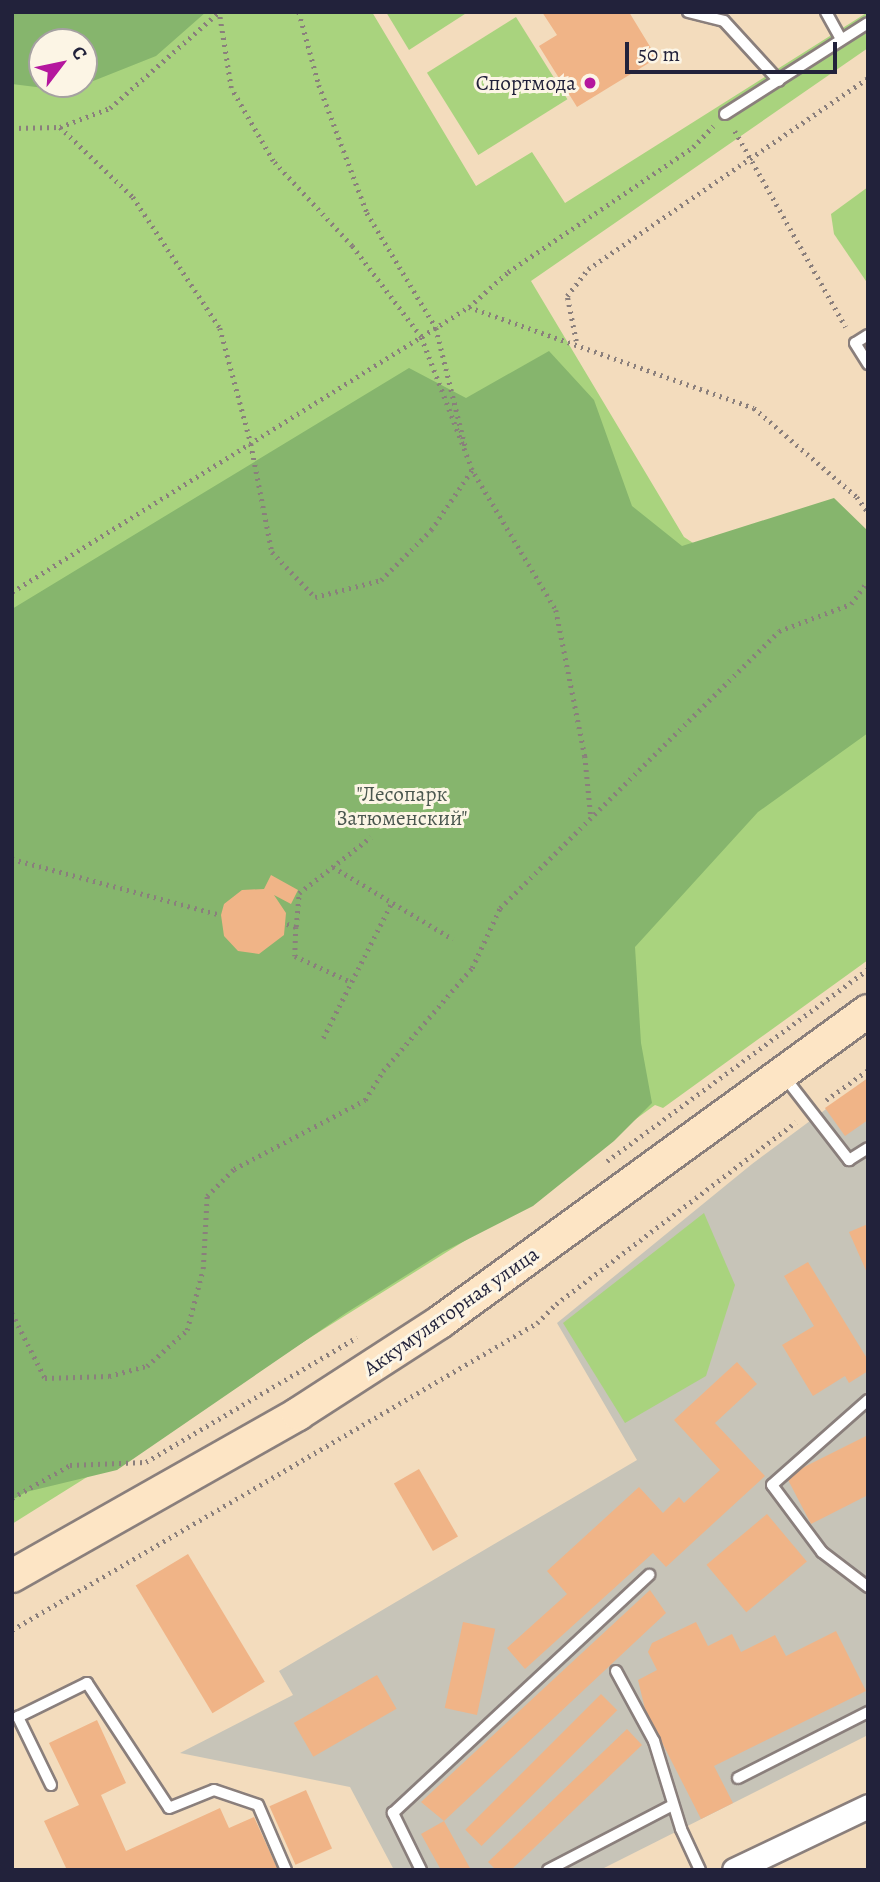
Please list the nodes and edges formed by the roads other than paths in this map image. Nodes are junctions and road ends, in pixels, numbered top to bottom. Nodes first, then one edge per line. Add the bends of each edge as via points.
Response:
1 (688, 12) edge
2 (826, 12) edge
3 (868, 23) edge
4 (841, 40) junction
5 (779, 81) junction
6 (725, 114) road end
7 (868, 335) edge
8 (868, 364) edge
9 (868, 1011) edge
10 (782, 1073) junction
11 (868, 1148) edge
12 (868, 1400) edge
13 (649, 1575) dead end
14 (12, 1576) edge
15 (868, 1587) edge
16 (616, 1671) dead end
17 (868, 1712) edge
18 (738, 1777) dead end
19 (51, 1785) dead end
20 (673, 1805) junction
21 (868, 1806) edge
22 (286, 1870) edge
23 (421, 1870) edge
24 (548, 1870) edge
25 (700, 1870) edge
26 (734, 1870) edge

1 - 5 lane via 724,21
2 - 4 lane
3 - 4 lane
4 - 5 lane
5 - 6 lane
7 - 8 lane via 855,343
9 - 10 street, Аккумуляторная улица
10 - 11 lane via 849,1160
10 - 14 street, Аккумуляторная улица via 440,1322 298,1415
12 - 15 lane via 772,1485 822,1552
13 - 23 lane via 393,1813
16 - 20 lane via 654,1741
17 - 18 lane
19 - 22 lane via 18,1717 87,1682 169,1808 214,1790 258,1805
20 - 24 lane
20 - 25 lane
21 - 26 street

